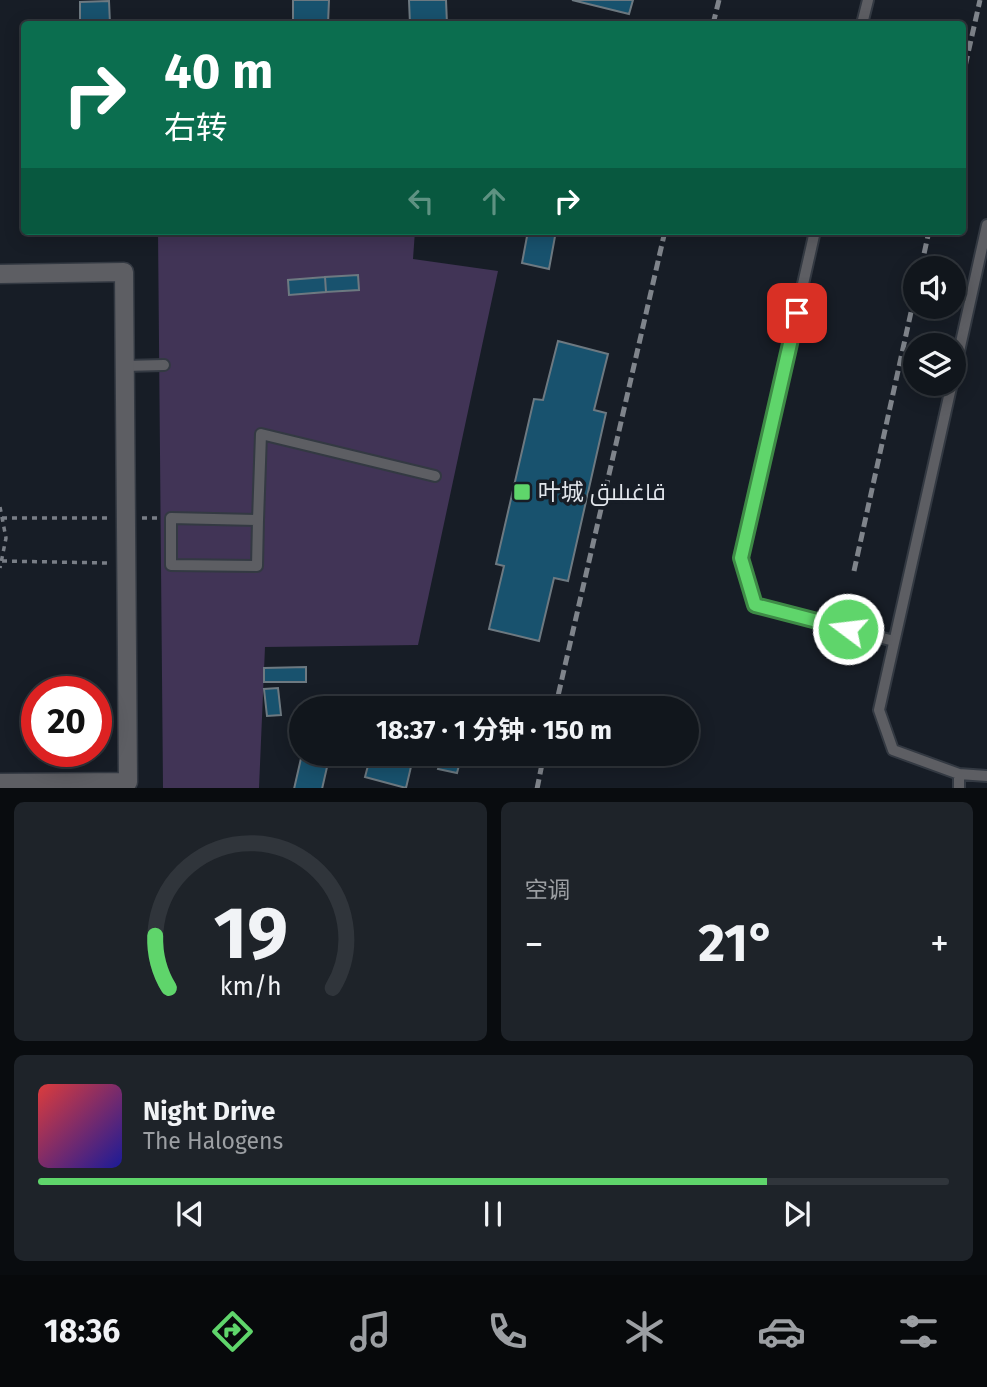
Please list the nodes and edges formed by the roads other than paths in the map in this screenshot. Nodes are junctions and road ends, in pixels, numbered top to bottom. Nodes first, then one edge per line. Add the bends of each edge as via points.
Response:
1 (868, 0) edge
2 (863, 21) edge
3 (987, 225) edge
4 (814, 235) edge
5 (0, 275) edge
6 (963, 333) edge
7 (164, 365) dead end
8 (124, 366) junction
9 (949, 396) edge
10 (435, 476) dead end
11 (258, 520) junction
12 (894, 641) junction
13 (959, 774) junction
14 (987, 776) edge
15 (0, 783) edge
16 (959, 788) edge

1 - 2 lane
3 - 6 lane
4 - 12 lane via 741,558 755,605
5 - 8 street via 124,272
7 - 8 lane
8 - 15 street via 128,782
9 - 12 lane
10 - 11 lane via 261,434
11 - 11 lane via 171,518 171,565 257,566
12 - 13 lane via 879,710 893,750
13 - 14 lane
13 - 16 lane

